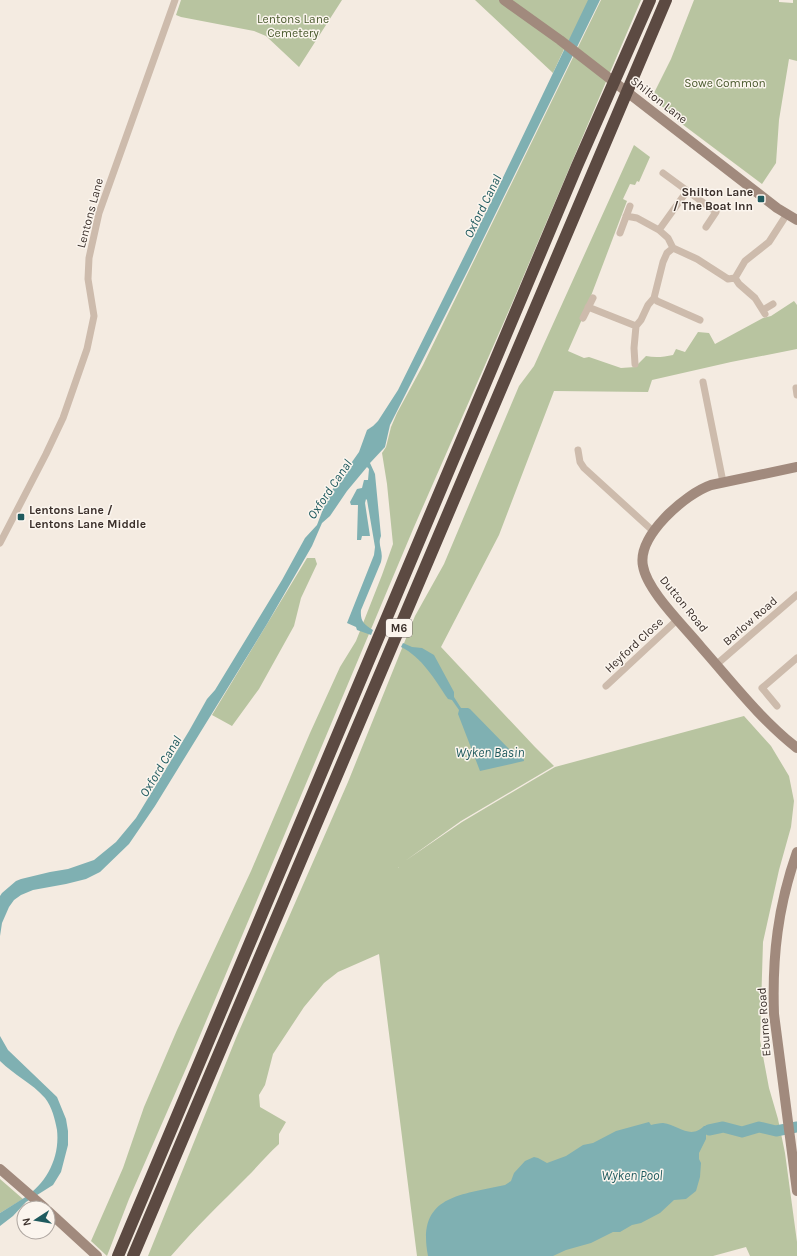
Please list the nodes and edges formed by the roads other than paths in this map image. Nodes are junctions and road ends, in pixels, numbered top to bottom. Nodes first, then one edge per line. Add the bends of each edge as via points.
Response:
1 (175, 0) edge
2 (504, 0) edge
3 (650, 0) edge
4 (666, 0) edge
5 (663, 173) dead end
6 (687, 191) junction
7 (630, 206) dead end
8 (787, 214) junction
9 (626, 216) junction
10 (797, 220) edge
11 (706, 227) dead end
12 (659, 230) junction
13 (620, 233) dead end
14 (673, 248) junction
15 (735, 278) junction
16 (593, 298) dead end
17 (654, 298) junction
18 (772, 304) dead end
19 (588, 307) junction
20 (583, 318) dead end
21 (700, 320) dead end
22 (636, 326) junction
23 (635, 364) dead end
24 (703, 382) dead end
25 (578, 450) dead end
26 (797, 467) edge
27 (723, 482) junction
28 (653, 531) junction
29 (0, 543) edge
30 (795, 599) edge
31 (678, 620) junction
32 (797, 658) edge
33 (717, 664) junction
34 (606, 686) dead end
35 (777, 706) dead end
36 (796, 746) edge
37 (797, 852) edge
38 (0, 1169) edge
39 (797, 1191) edge
40 (36, 1200) edge
41 (56, 1218) edge
42 (120, 1252) edge
43 (97, 1256) edge
44 (132, 1256) edge

1 - 29 street, Lentons Lane via 99,213 89,258 88,279 94,316 87,349 63,418
2 - 8 street, Shilton Lane
3 - 42 highway, M6 via 577,166
4 - 44 highway, M6
5 - 6 street
6 - 11 street via 716,212
6 - 12 street
7 - 9 street
8 - 10 street, Shilton Lane
8 - 15 street via 769,242 745,261
9 - 12 street via 637,218
9 - 13 street
12 - 14 street via 668,238
14 - 15 street via 728,279
14 - 17 street via 663,262
15 - 18 street via 755,298 764,312
16 - 19 street
17 - 21 street
17 - 22 street
19 - 20 street
19 - 22 street
22 - 23 street
24 - 27 street
25 - 28 street via 584,468
26 - 27 street, Dutton Road
27 - 28 street, Dutton Road via 701,488 691,495
28 - 31 street, Dutton Road via 644,549 644,569 649,582
30 - 33 street, Barlow Road
31 - 33 street, Dutton Road
31 - 34 street, Heyford Close
32 - 35 street via 762,688
33 - 36 street, Dutton Road via 757,711
37 - 39 street, Eburne Road via 780,910 774,971 774,1014
38 - 40 street
41 - 43 street

